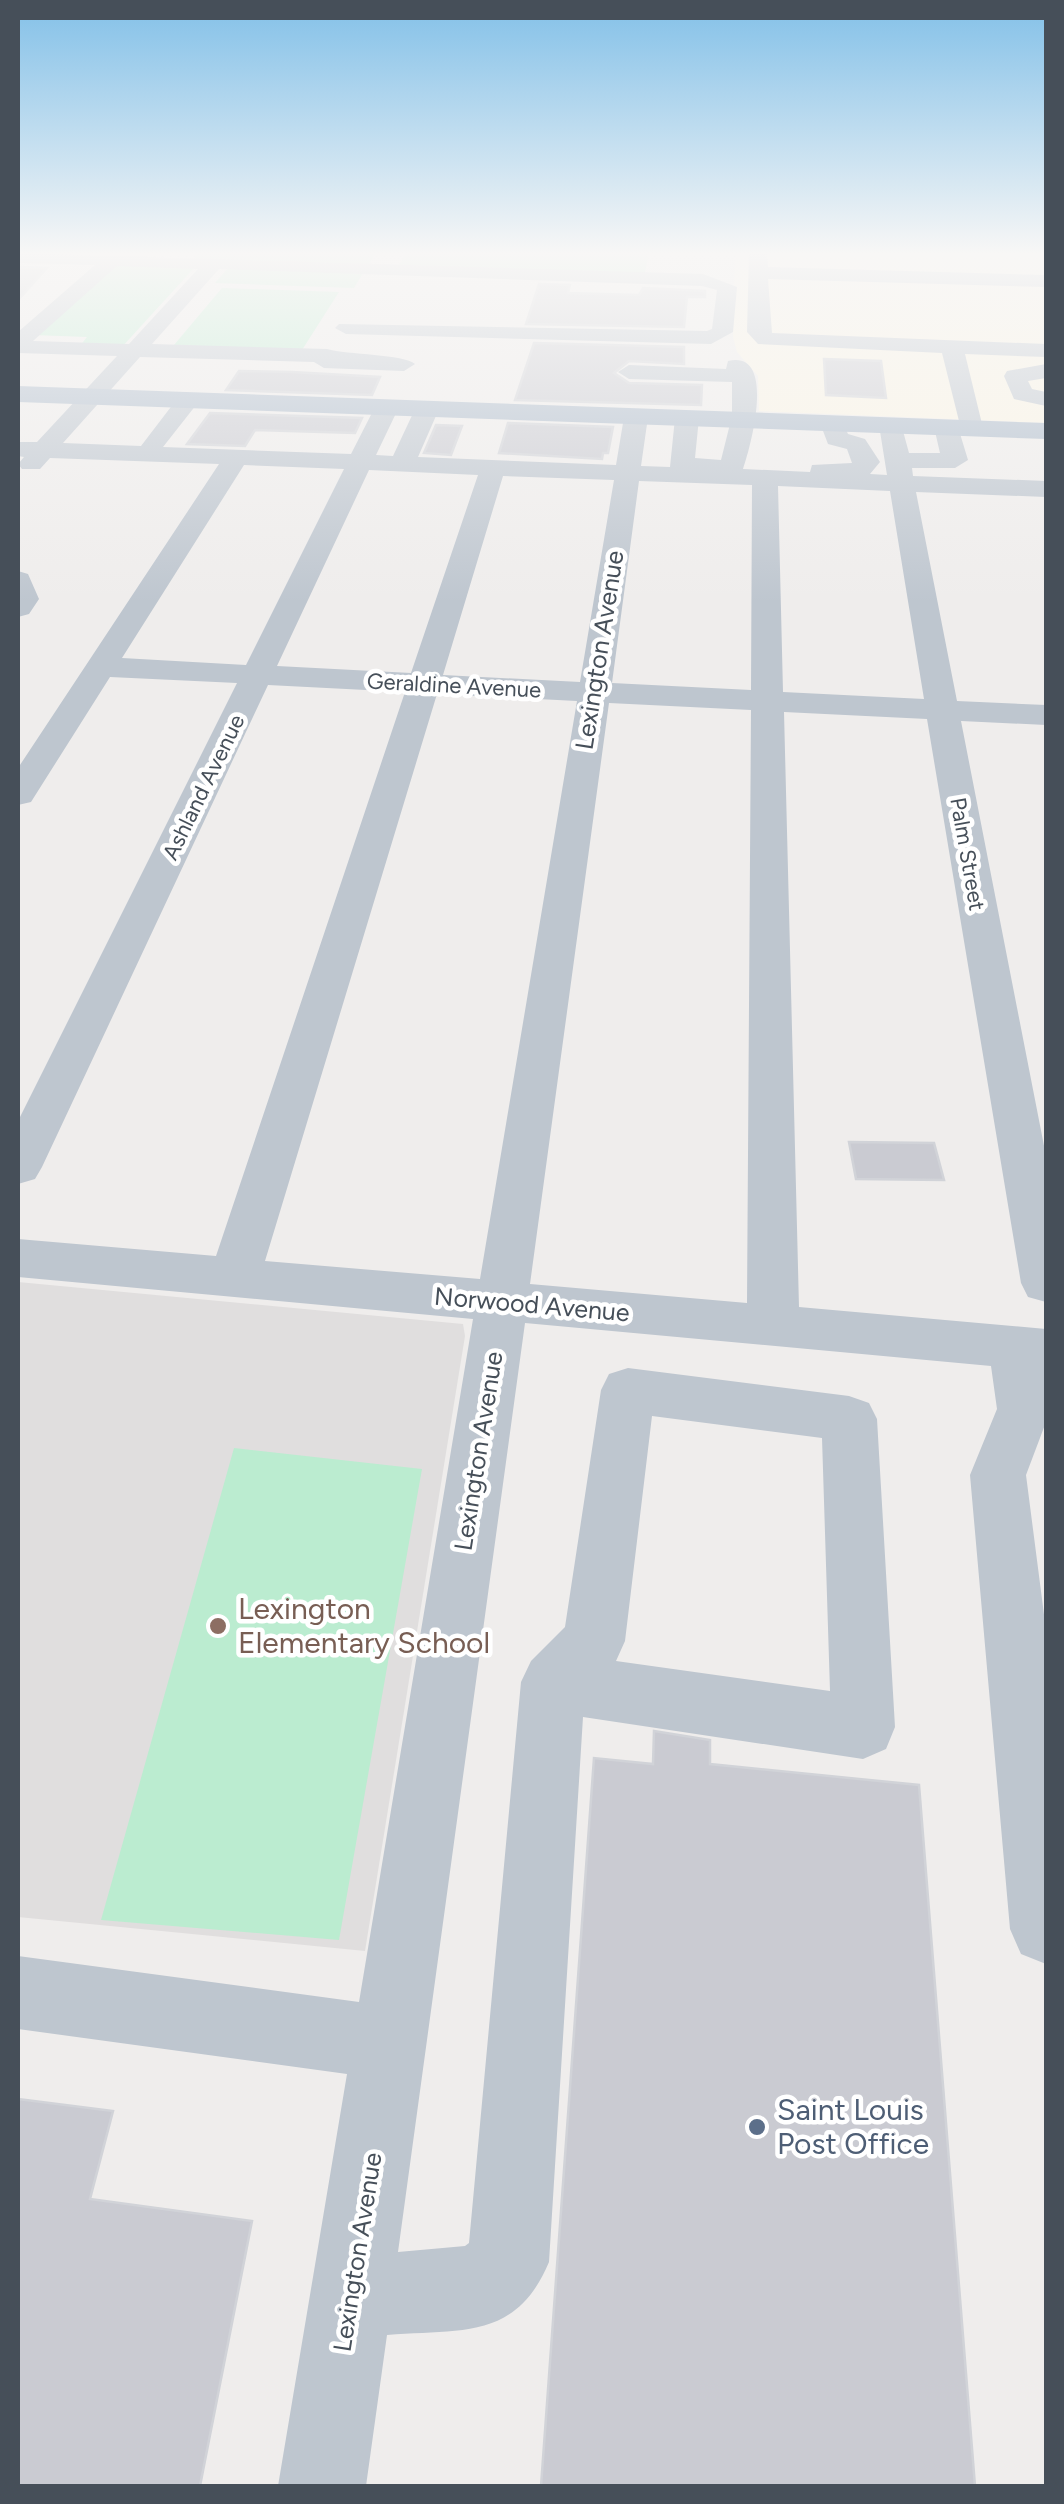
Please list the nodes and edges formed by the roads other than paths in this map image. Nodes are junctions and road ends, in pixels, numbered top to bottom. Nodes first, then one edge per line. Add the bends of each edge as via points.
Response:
1 (119, 370) edge
2 (318, 370) edge
3 (739, 370) edge
4 (954, 370) edge
5 (603, 371) dead end
6 (1046, 371) edge
7 (744, 376) junction
8 (18, 394) edge
9 (95, 397) junction
10 (1046, 399) edge
11 (188, 400) junction
12 (296, 404) junction
13 (388, 408) junction
14 (427, 409) junction
15 (636, 416) junction
16 (687, 418) junction
17 (744, 420) junction
18 (832, 423) junction
19 (959, 428) junction
20 (1046, 432) edge
21 (152, 444) dead end
22 (30, 450) edge
23 (897, 457) junction
24 (236, 458) junction
25 (360, 464) junction
26 (402, 465) junction
27 (493, 468) junction
28 (748, 473) junction
29 (627, 474) junction
30 (1007, 475) dead end
31 (1046, 477) edge
32 (18, 479) edge
33 (1046, 489) edge
34 (102, 666) junction
35 (258, 675) junction
36 (422, 683) junction
37 (592, 692) junction
38 (767, 701) junction
39 (942, 710) junction
40 (1046, 716) edge
41 (18, 794) edge
42 (18, 1074) edge
43 (61, 1077) junction
44 (18, 1167) edge
45 (18, 1258) edge
46 (234, 1278) junction
47 (1046, 1283) edge
48 (500, 1301) junction
49 (772, 1326) junction
50 (1031, 1349) edge
51 (552, 1682) junction
52 (1039, 1776) edge
53 (1046, 1929) edge
54 (18, 1992) edge
55 (389, 2044) junction
56 (351, 2298) junction
57 (322, 2486) edge

1 - 9 street
2 - 12 street
3 - 7 street
4 - 19 street
5 - 7 street
6 - 10 street via 1016,376 1022,394
7 - 17 street
8 - 9 main road
9 - 11 main road
9 - 22 street
11 - 12 main road
11 - 21 street
12 - 13 main road
13 - 14 main road
13 - 25 street, Ashland Avenue
14 - 15 main road
14 - 26 street
15 - 16 main road
15 - 29 street, Lexington Avenue
16 - 17 main road
16 - 28 street via 682,465
17 - 18 main road
17 - 28 street
18 - 23 main road
18 - 28 street via 837,438 862,452 867,462 859,471
19 - 20 main road
19 - 23 main road
19 - 23 street via 955,460
22 - 24 street
22 - 32 street
23 - 28 street
23 - 33 street
23 - 39 street, Palm Street
24 - 25 street
24 - 34 street
25 - 26 street
25 - 35 street, Ashland Avenue
26 - 27 street
27 - 29 street
27 - 36 street
28 - 29 street
28 - 38 street
29 - 37 street, Lexington Avenue
30 - 31 street
34 - 35 street, Geraldine Avenue
34 - 41 street
35 - 36 street, Geraldine Avenue
35 - 43 street, Ashland Avenue
36 - 37 street, Geraldine Avenue
36 - 46 street
37 - 38 street, Geraldine Avenue
37 - 48 street, Lexington Avenue
38 - 39 street, Geraldine Avenue
38 - 49 street
39 - 40 street, Geraldine Avenue
39 - 47 street, Palm Street
42 - 43 street
43 - 44 street, Ashland Avenue
45 - 46 street, Norwood Avenue
46 - 48 street, Norwood Avenue
48 - 49 street, Norwood Avenue
48 - 55 street, Lexington Avenue
49 - 50 street, Norwood Avenue
50 - 52 street via 1024,1409 998,1475
51 - 51 street via 594,1641 628,1390 849,1418 863,1728
51 - 56 street via 508,2262 483,2286
52 - 53 street
54 - 55 street
55 - 56 street, Lexington Avenue
56 - 57 street, Lexington Avenue

